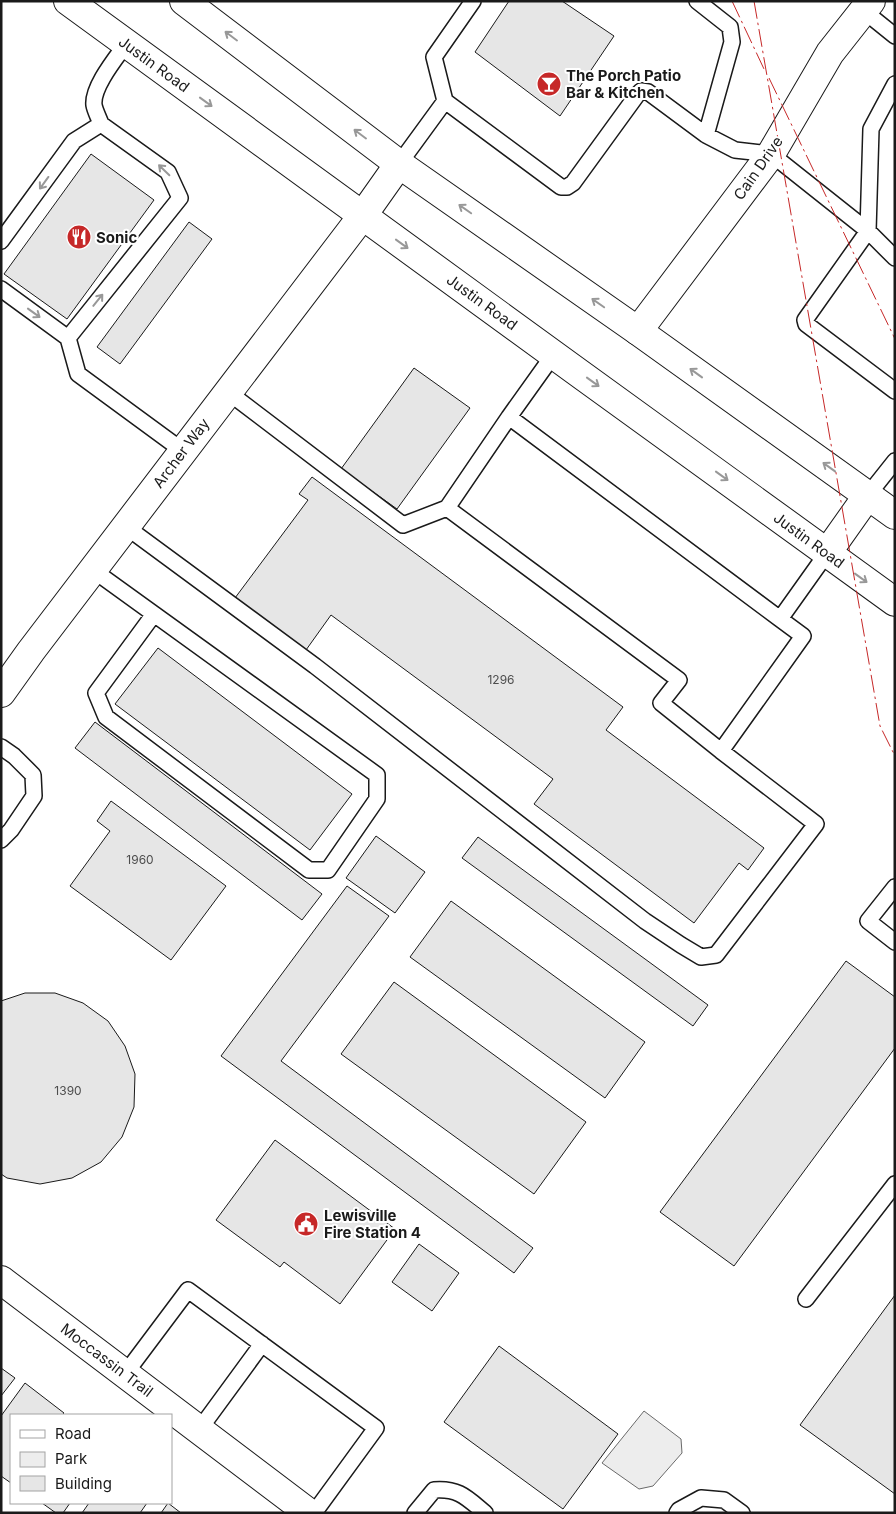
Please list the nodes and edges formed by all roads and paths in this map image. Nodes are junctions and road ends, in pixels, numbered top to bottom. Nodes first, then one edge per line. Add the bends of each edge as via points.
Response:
1 (68, 1) edge
2 (184, 1) edge
3 (473, 1) edge
4 (697, 1) edge
5 (867, 6) edge
6 (895, 36) edge
7 (126, 44) junction
8 (895, 84) edge
9 (445, 101) junction
10 (101, 124) junction
11 (706, 134) junction
12 (771, 154) junction
13 (399, 164) junction
14 (363, 216) junction
15 (868, 231) junction
16 (1, 241) edge
17 (895, 258) edge
18 (1, 289) edge
19 (638, 331) junction
20 (68, 338) junction
21 (554, 354) junction
22 (895, 391) edge
23 (228, 392) junction
24 (509, 416) junction
25 (183, 451) junction
26 (895, 461) edge
27 (868, 496) junction
28 (447, 508) junction
29 (895, 515) edge
30 (126, 526) junction
31 (827, 553) junction
32 (93, 570) junction
33 (895, 602) edge
34 (154, 614) junction
35 (780, 619) junction
36 (4, 684) edge
37 (1, 747) edge
38 (721, 751) junction
39 (1, 840) edge
40 (895, 887) edge
41 (895, 942) edge
42 (895, 1184) edge
43 (1, 1280) edge
44 (806, 1299) dead end
45 (262, 1344) junction
46 (125, 1374) junction
47 (199, 1430) junction
48 (308, 1513) edge
49 (314, 1513) edge
50 (415, 1513) edge
51 (485, 1513) edge
52 (677, 1513) edge
53 (742, 1513) edge

1 - 7 main road, Justin Road
13 -> 2 main road
3 - 9 lane via 434,57
4 - 11 lane via 730,27 732,42
5 - 6 lane
5 - 12 main road, Cain Drive via 830,53
7 - 10 lane via 98,86 94,104
7 -> 14 main road, Justin Road
8 - 15 lane via 871,129
9 - 11 lane via 561,187 573,183 642,91 648,92
9 - 13 lane
10 -> 16 lane via 74,141
20 -> 10 lane via 180,198 168,172
11 - 12 lane via 735,150
12 - 15 lane
12 - 19 main road, Cain Drive
13 - 14 main road, Archer Way
19 -> 13 main road
14 -> 21 main road, Justin Road
14 - 23 main road, Archer Way
15 - 17 lane
15 - 22 lane via 805,320 806,324
18 -> 20 lane
27 -> 19 main road
20 - 25 lane via 78,374
21 - 24 lane
21 -> 31 main road, Justin Road
23 - 25 main road, Archer Way
23 - 28 lane via 403,525
24 - 28 lane
24 - 35 lane
25 - 30 main road, Archer Way
26 - 27 lane
27 - 29 main road
27 - 31 main road
28 - 38 lane via 679,680 661,704
30 - 32 main road, Archer Way
30 - 38 lane via 316,666 645,921 701,957 716,955 816,824
31 -> 33 main road, Justin Road
31 - 35 lane
32 - 34 lane
32 - 36 main road, Archer Way
34 - 34 lane via 377,775 377,799 328,870 309,870 106,717 96,693
35 - 38 lane via 803,636
37 - 39 lane via 33,775 34,796
40 - 41 lane via 868,920
42 - 44 lane
43 - 46 main road, Moccassin Trail
45 - 46 lane via 188,1290
45 - 47 lane
45 - 49 lane via 376,1428
46 - 47 main road, Moccassin Trail
47 - 48 main road, Moccassin Trail
50 - 51 lane via 434,1490 444,1489 460,1493
52 - 53 lane via 701,1498 724,1500

